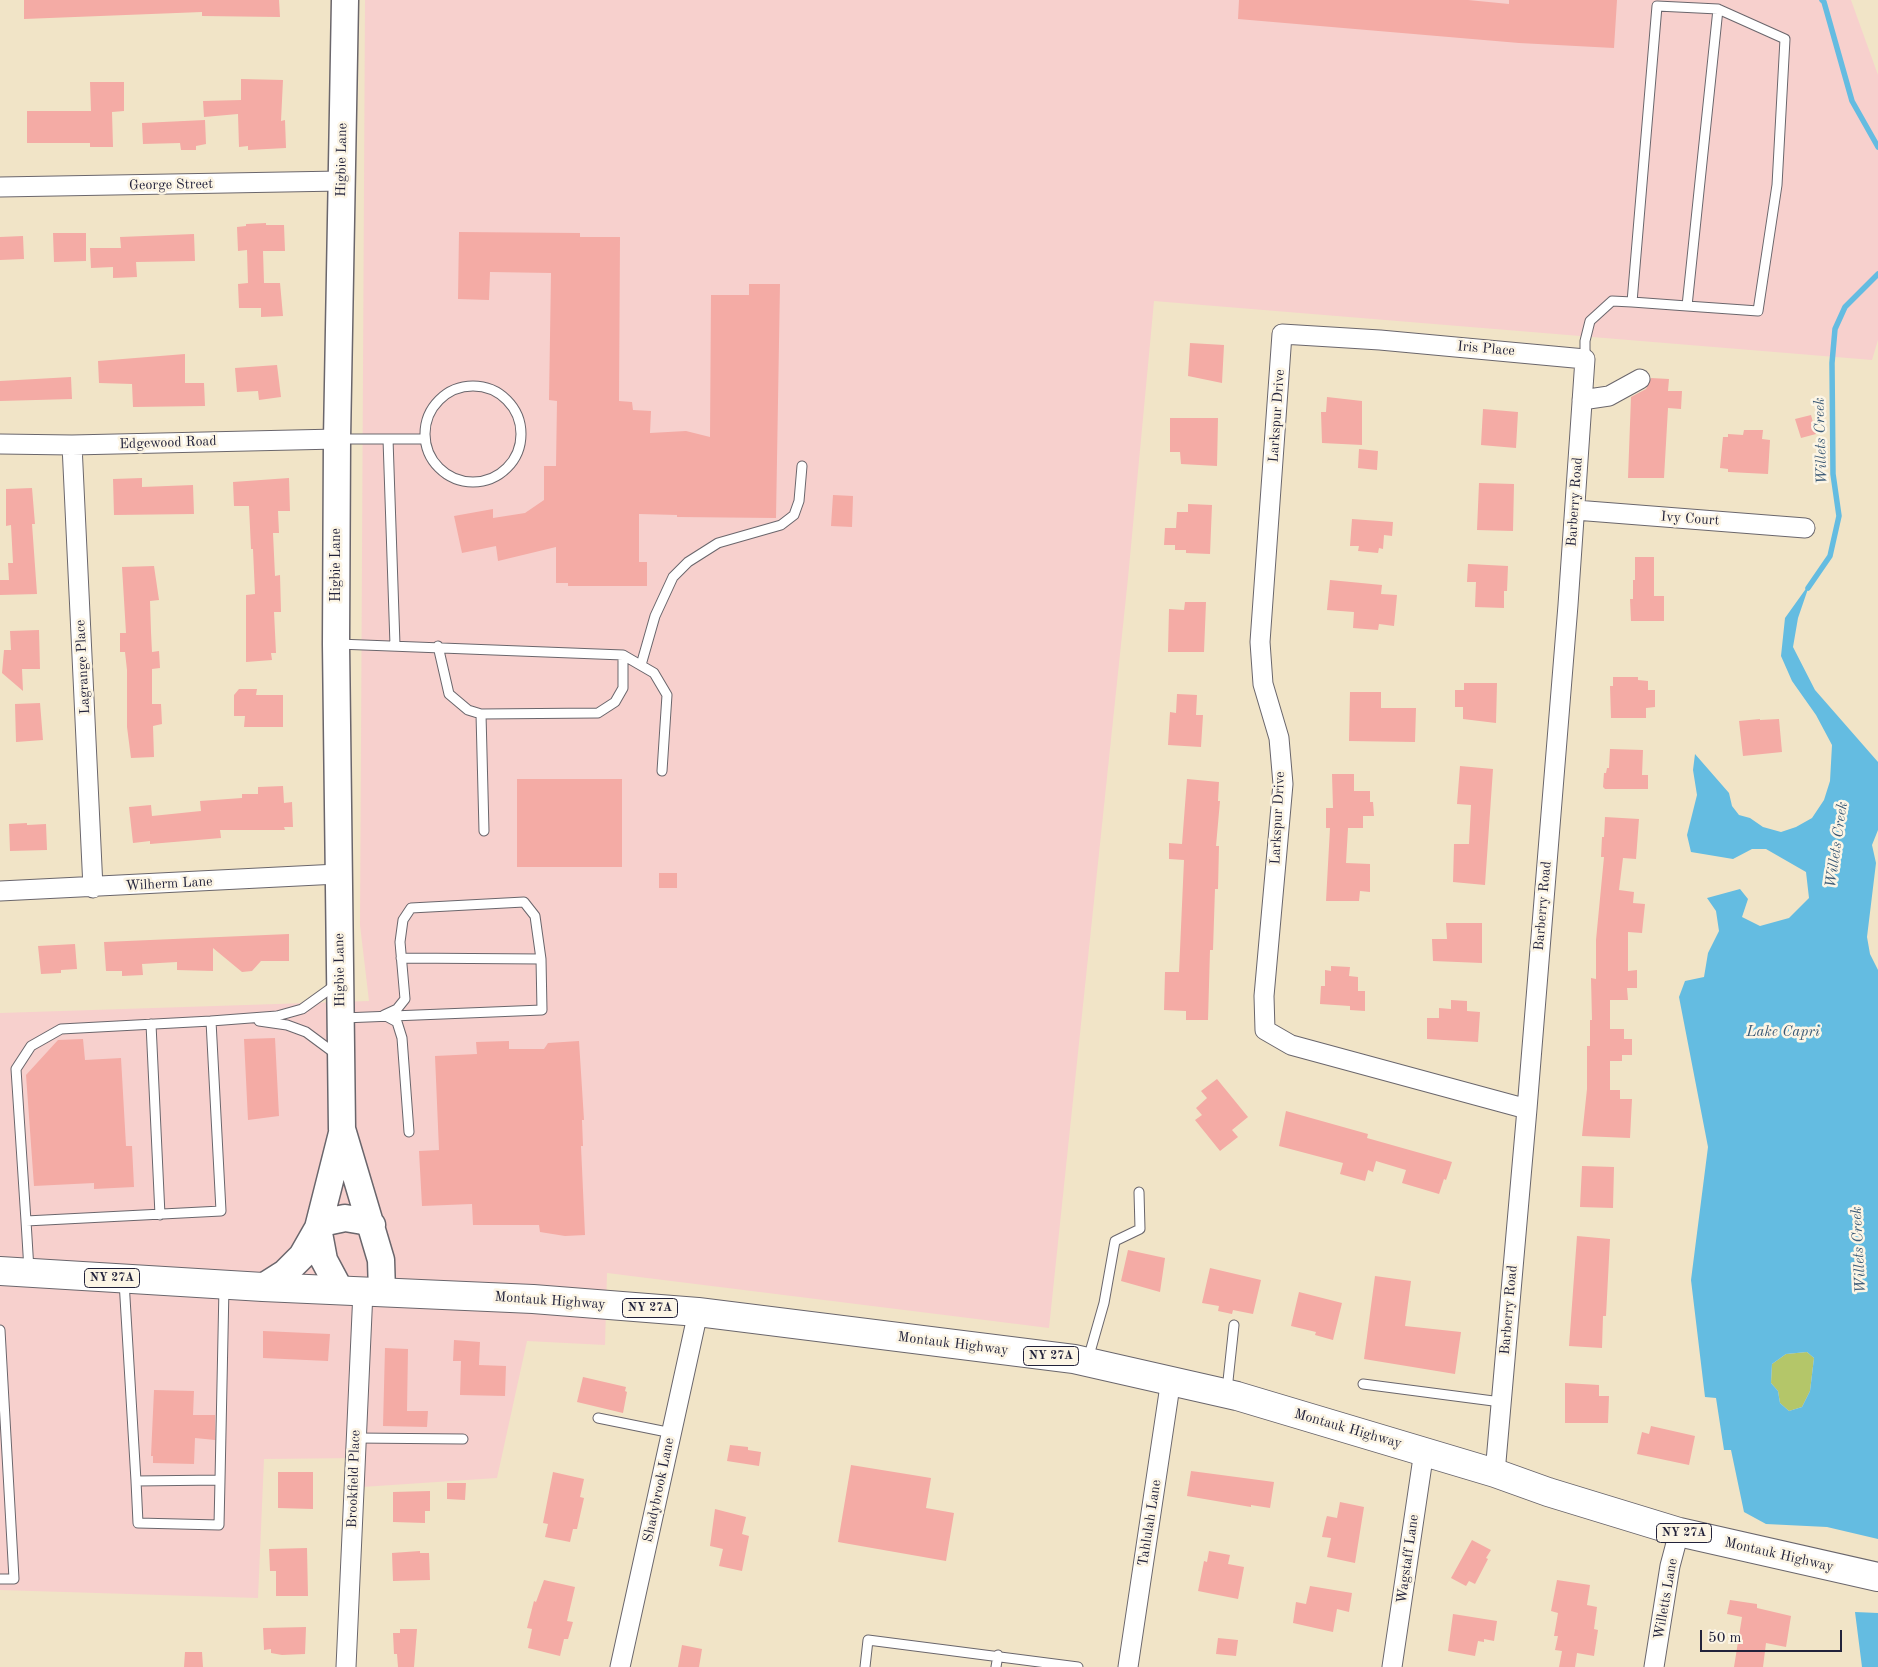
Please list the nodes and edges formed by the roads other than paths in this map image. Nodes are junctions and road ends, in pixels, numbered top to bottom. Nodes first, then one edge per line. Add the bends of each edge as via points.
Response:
1 (345, 0) edge
2 (1681, 0) edge
3 (1657, 6) junction
4 (1718, 9) junction
5 (341, 181) junction
6 (0, 187) edge
7 (1632, 302) junction
8 (1687, 306) junction
9 (1282, 334) joint
10 (1585, 359) junction
11 (1640, 378) dead end
12 (1582, 400) junction
13 (336, 439) junction
14 (388, 439) junction
15 (425, 439) junction
16 (0, 444) edge
17 (72, 446) junction
18 (802, 466) dead end
19 (1574, 510) junction
20 (1805, 528) dead end
21 (336, 644) junction
22 (395, 645) junction
23 (438, 646) junction
24 (623, 655) junction
25 (641, 665) junction
26 (481, 714) junction
27 (662, 771) dead end
28 (484, 831) dead end
29 (338, 874) junction
30 (93, 888) junction
31 (0, 891) edge
32 (401, 958) junction
33 (541, 959) junction
34 (340, 981) junction
35 (384, 1015) junction
36 (340, 1018) junction
37 (244, 1019) junction
38 (211, 1021) junction
39 (151, 1024) junction
40 (341, 1058) junction
41 (1527, 1109) junction
42 (342, 1130) junction
43 (409, 1132) dead end
44 (1140, 1192) dead end
45 (160, 1214) junction
46 (26, 1221) junction
47 (372, 1226) junction
48 (318, 1228) junction
49 (0, 1271) edge
50 (29, 1273) junction
51 (123, 1279) junction
52 (224, 1285) junction
53 (263, 1287) junction
54 (362, 1291) junction
55 (698, 1312) junction
56 (1234, 1325) dead end
57 (0, 1330) edge
58 (1087, 1361) junction
59 (1171, 1379) junction
60 (1363, 1384) dead end
61 (1227, 1393) junction
62 (1501, 1402) junction
63 (598, 1418) dead end
64 (672, 1433) junction
65 (356, 1438) junction
66 (463, 1439) dead end
67 (1424, 1451) junction
68 (1495, 1473) junction
69 (220, 1480) junction
70 (136, 1481) junction
71 (10, 1522) junction
72 (0, 1523) edge
73 (1679, 1532) junction
74 (1878, 1576) edge
75 (0, 1579) edge
76 (998, 1655) junction
77 (346, 1667) edge
78 (620, 1667) edge
79 (865, 1667) edge
80 (996, 1667) edge
81 (1078, 1667) edge
82 (1128, 1667) edge
83 (1392, 1667) edge
84 (1654, 1667) edge

1 - 5 main road, Higbie Lane
2 - 3 lane
3 - 4 lane
3 - 7 lane
4 - 8 lane
4 - 8 lane via 1785,39 1777,185 1758,311
5 - 6 street, George Street
5 - 13 main road, Higbie Lane
7 - 8 lane
7 - 10 lane via 1612,301 1590,321
9 - 10 street, Iris Place
9 - 41 street, Larkspur Drive via 1260,642 1263,684 1279,738 1283,784 1264,996 1265,1030 1291,1045
10 - 12 street
11 - 12 street via 1609,396
12 - 19 street, Barberry Road
13 - 14 lane
13 - 17 street, Edgewood Road
13 - 21 main road, Higbie Lane
14 - 15 lane
14 - 22 lane
15 - 15 lane via 437,467 464,482 479,483 506,470 516,458 522,429 517,412 507,399 493,390 476,386 460,388 445,395 433,407 426,422
16 - 17 street, Edgewood Road
17 - 30 street, Lagrange Place
18 - 25 lane via 799,502 794,515 781,526 718,543 688,562 673,577 655,616
19 - 20 street, Ivy Court
19 - 41 street, Barberry Road
21 - 22 lane
21 - 29 main road, Higbie Lane
22 - 23 lane
23 - 24 lane
23 - 26 lane via 449,694 468,710
24 - 25 lane
24 - 26 lane via 624,688 615,702 598,713
25 - 27 lane via 654,673 667,695
26 - 28 lane
29 - 30 street, Wilherm Lane
29 - 34 main road, Higbie Lane
30 - 31 street, Wilherm Lane
32 - 33 lane
32 - 33 lane via 403,920 410,908 524,902 535,916
32 - 35 lane via 404,999 397,1008
33 - 35 lane via 542,1010
34 - 36 main road, Higbie Lane
34 - 37 lane via 302,1009 277,1016
35 - 36 lane
35 - 43 lane via 397,1022 402,1038
36 - 40 main road, Higbie Lane
37 - 38 lane
37 - 40 lane via 287,1025 306,1032
38 - 39 lane
38 - 45 lane via 221,1211
39 - 45 lane
39 - 46 lane via 61,1029 31,1046 16,1069
40 - 42 main road, Higbie Lane
41 - 62 street, Barberry Road
42 - 47 main road, Higbie Lane
42 - 48 main road, Higbie Lane
44 - 58 lane via 1140,1228 1115,1241 1104,1303
45 - 46 lane
46 - 50 lane
47 - 48 main road via 345,1218 326,1222
47 - 54 main road, Higbie Lane via 381,1260
48 - 53 main road, Higbie Lane via 302,1256 286,1273
48 - 54 main road, Higbie Lane via 324,1260
49 - 50 main road, Montauk Highway / NY 27A
50 - 51 main road, Montauk Highway / NY 27A
51 - 52 main road, Montauk Highway / NY 27A
51 - 70 lane
52 - 53 main road, Montauk Highway / NY 27A
52 - 69 lane
53 - 54 main road, Montauk Highway / NY 27A
54 - 55 main road, Montauk Highway / NY 27A
54 - 65 street, Brookfield Place
55 - 58 main road, Montauk Highway / NY 27A
55 - 64 street, Shadybrook Lane
56 - 61 lane
57 - 71 lane
58 - 59 main road, Montauk Highway / NY 27A
59 - 61 main road, Montauk Highway / NY 27A
59 - 82 street, Tahlulah Lane
60 - 62 lane
61 - 67 main road, Montauk Highway / NY 27A
62 - 68 street, Barberry Road
63 - 64 lane
64 - 78 street, Shadybrook Lane
65 - 66 lane
65 - 77 street, Brookfield Place
67 - 68 main road, Montauk Highway / NY 27A
67 - 83 street, Wagstaff Lane
68 - 73 main road, Montauk Highway / NY 27A
69 - 70 lane
69 - 70 lane via 219,1525 138,1523
71 - 72 lane
71 - 75 lane via 14,1579
73 - 74 main road, Montauk Highway / NY 27A
73 - 84 street, Willetts Lane via 1670,1566
76 - 79 lane via 868,1640
76 - 80 lane
76 - 81 lane

